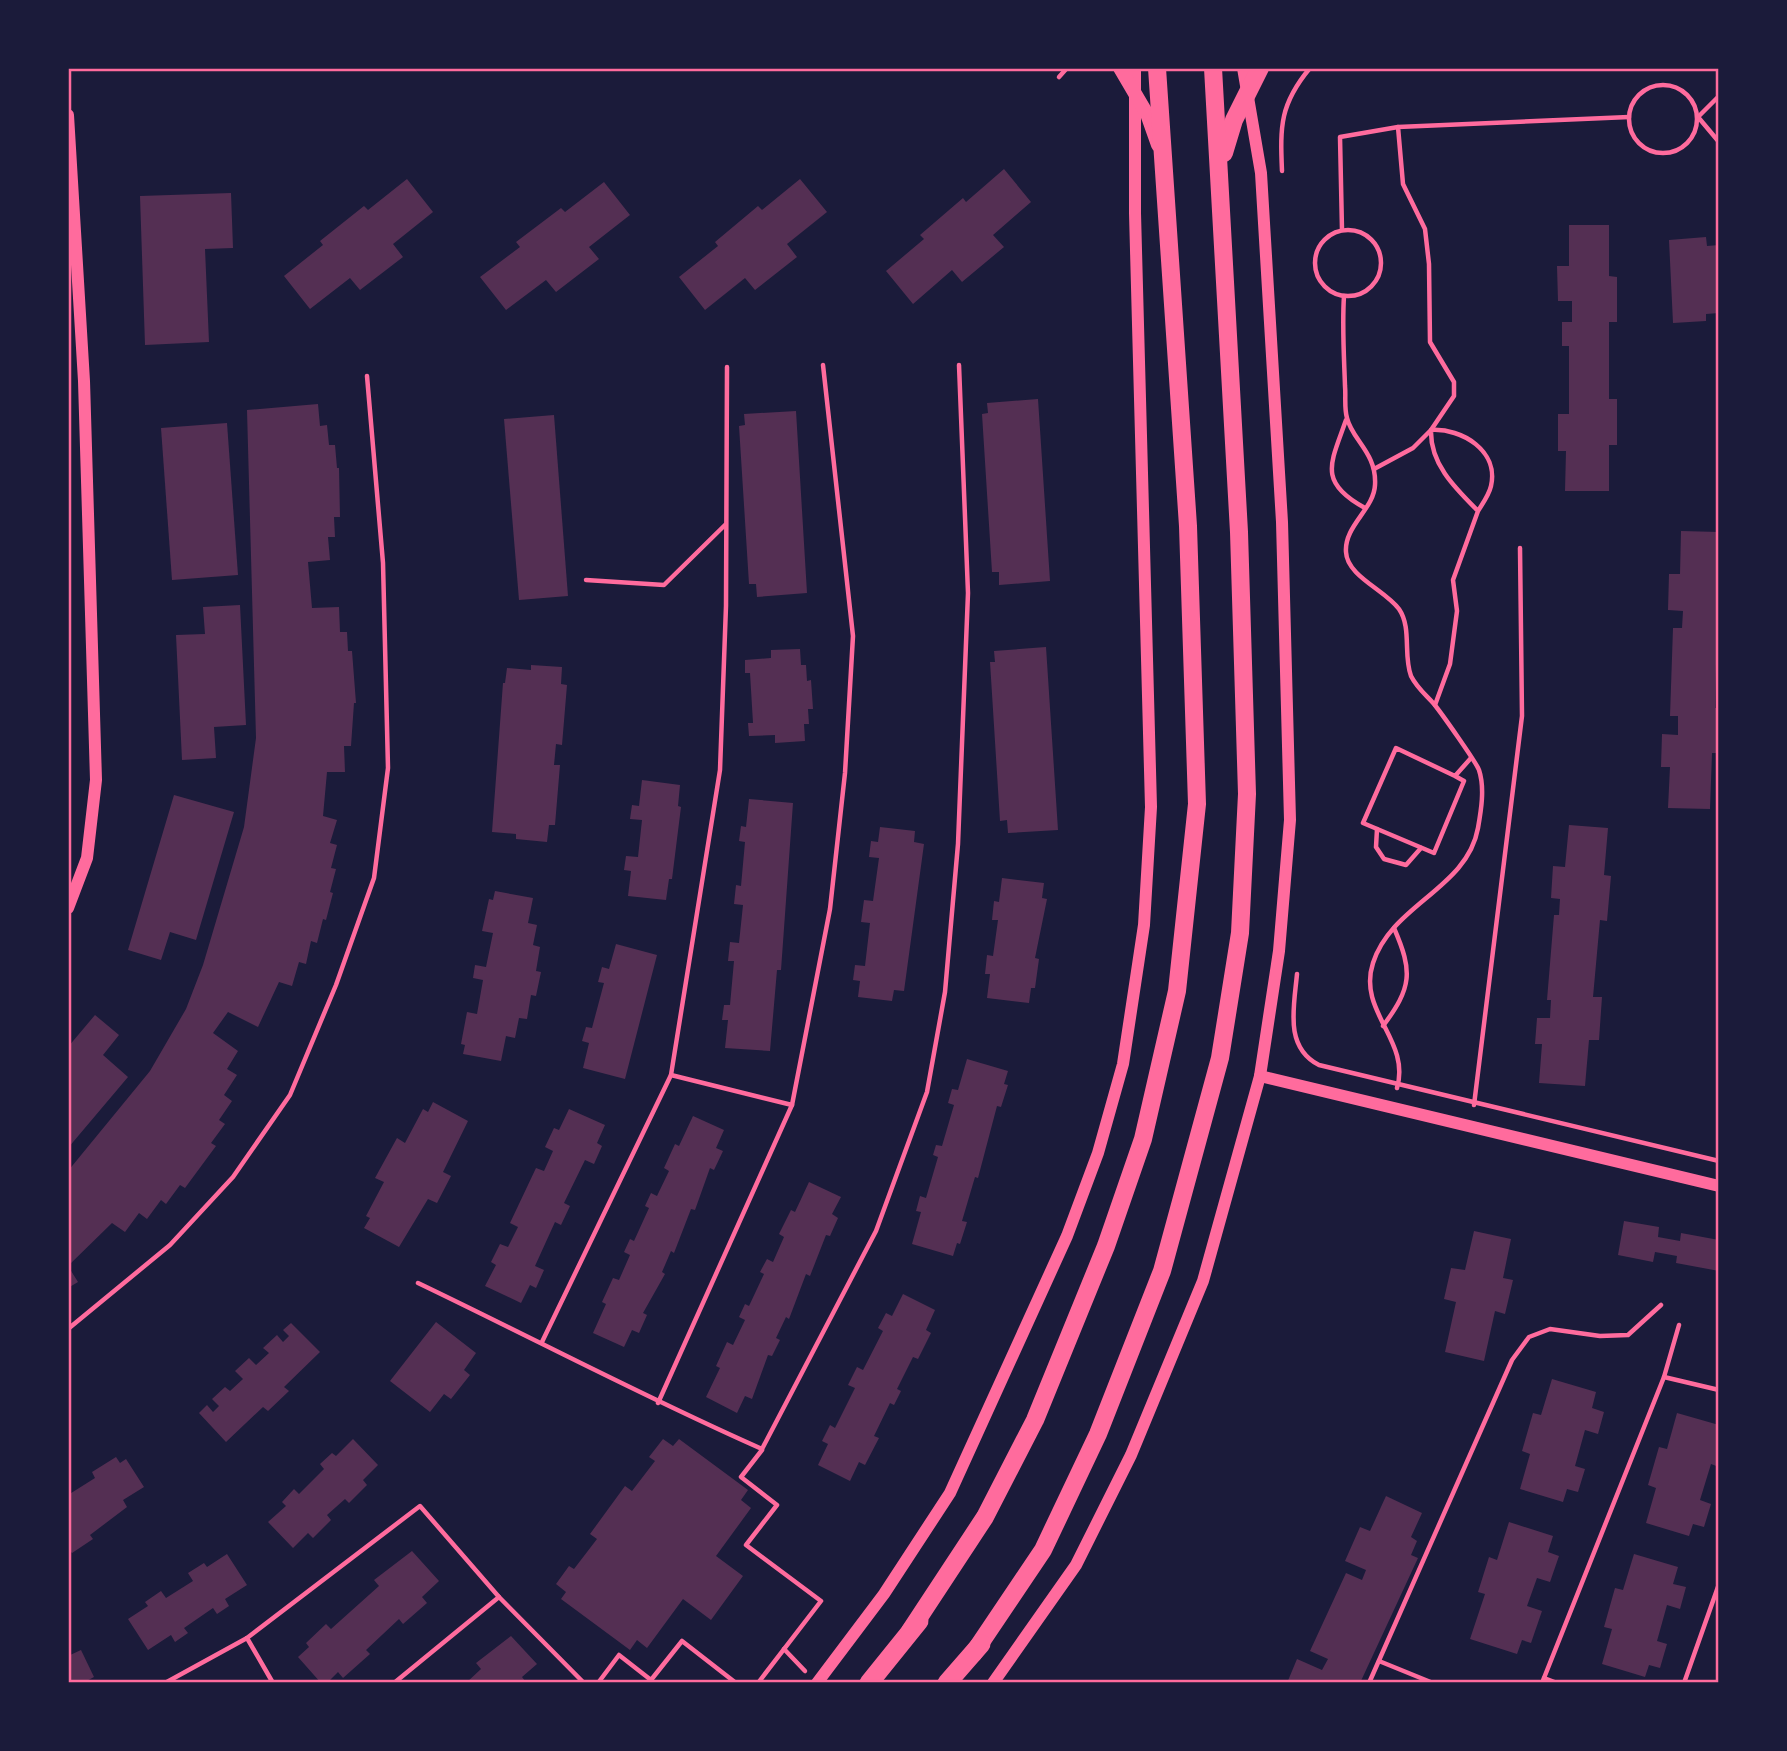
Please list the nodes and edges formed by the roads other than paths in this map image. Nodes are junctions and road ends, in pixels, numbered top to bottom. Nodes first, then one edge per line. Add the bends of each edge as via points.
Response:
1 (1119, 68) edge
2 (1135, 68) edge
3 (1157, 68) edge
4 (1213, 68) edge
5 (1243, 68) edge
6 (1260, 68) edge
7 (1136, 92) junction
8 (1246, 93) junction
9 (68, 115) edge
10 (1165, 170) junction
11 (1221, 174) junction
12 (68, 908) edge
13 (1260, 1076) junction
14 (1719, 1186) edge
15 (919, 1621) junction
16 (981, 1644) joint
17 (817, 1683) edge
18 (861, 1683) edge
19 (869, 1683) edge
20 (950, 1683) edge
21 (993, 1683) edge

1 - 7 main road
2 - 7 street
3 - 10 main road
4 - 11 main road
5 - 8 street
6 - 8 main road
7 - 10 main road
7 - 17 street via 1135,213 1152,807 1144,925 1123,1064 1098,1153 1067,1236 950,1493 884,1594
8 - 11 main road via 1224,150
8 - 13 street via 1261,173 1282,522 1290,820 1279,951
9 - 12 street via 84,381 96,780 87,858
10 - 15 main road via 1188,526 1197,804 1177,991 1143,1139 1106,1246 1035,1420 985,1517
11 - 16 main road via 1247,794 1238,945 1220,1058 1162,1271 1098,1434 1043,1550
13 - 14 street
13 - 21 street via 1203,1281 1131,1455 1076,1564
15 - 18 main road
15 - 19 highway
16 - 20 highway

